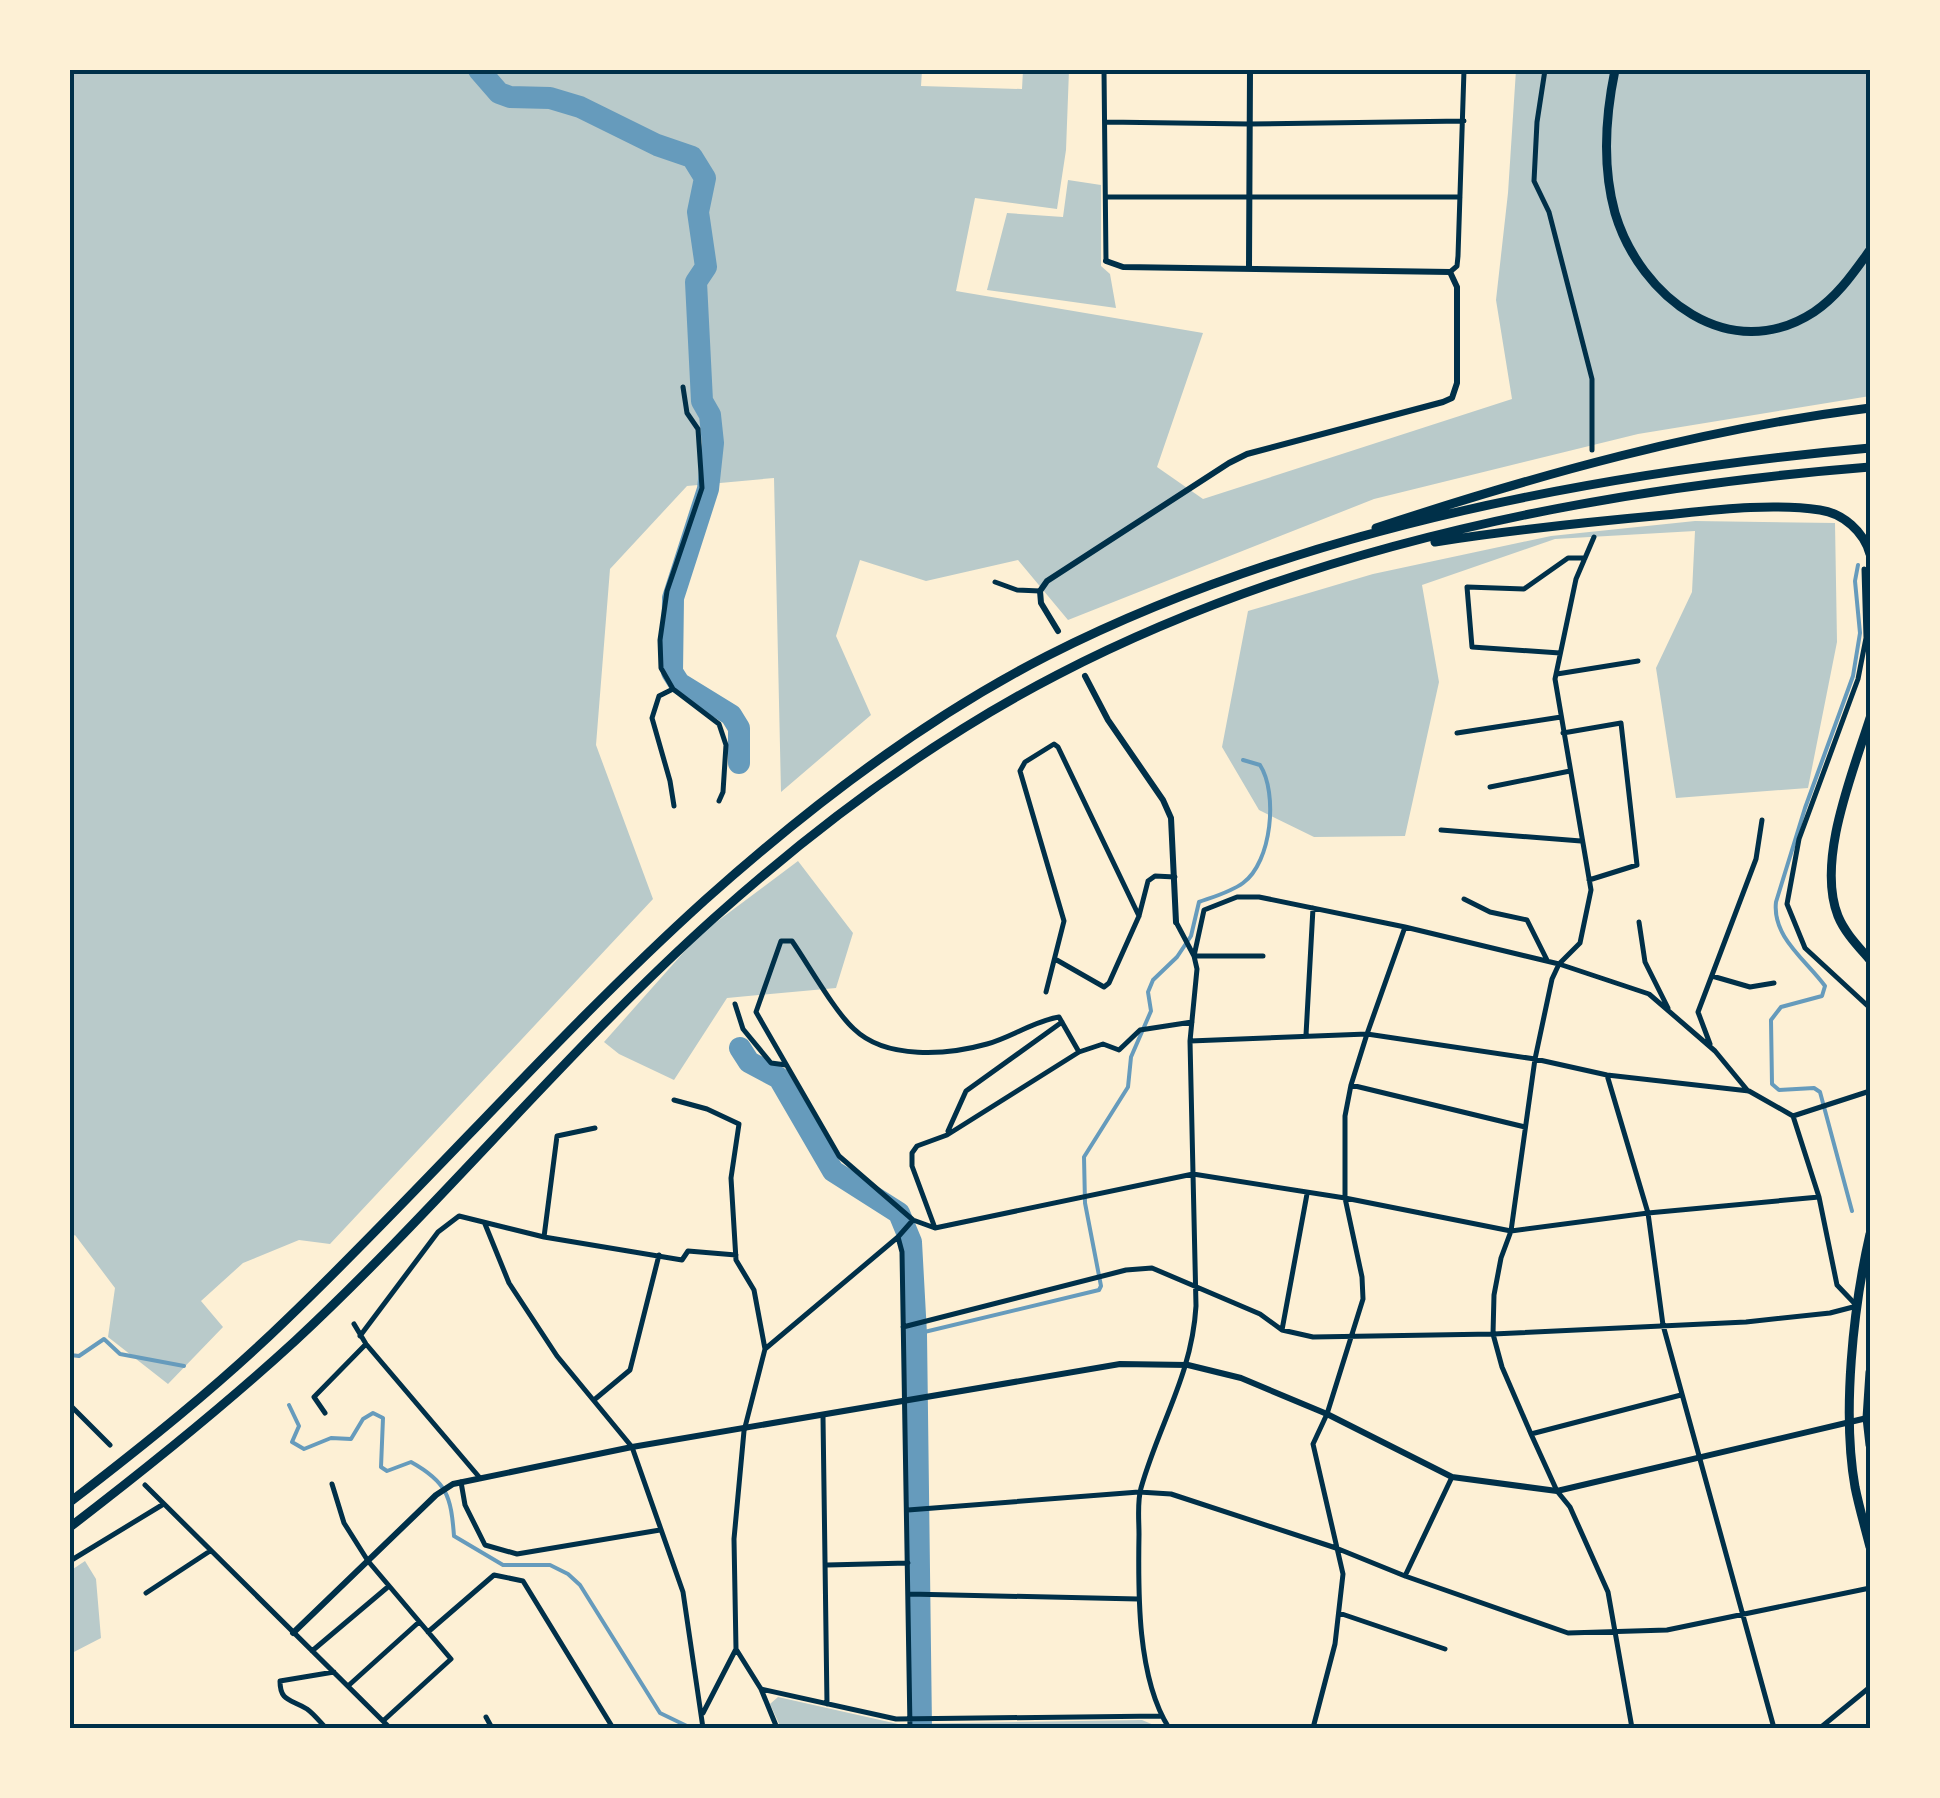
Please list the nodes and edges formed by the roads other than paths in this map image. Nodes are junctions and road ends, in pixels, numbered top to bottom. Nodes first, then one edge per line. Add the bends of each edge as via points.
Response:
1 (1104, 70) edge
2 (1250, 70) edge
3 (1464, 70) edge
4 (1545, 70) edge
5 (1616, 70) edge
6 (1464, 121) junction
7 (1104, 122) junction
8 (1249, 124) junction
9 (1248, 196) junction
10 (1106, 197) junction
11 (1460, 197) junction
12 (1870, 250) edge
13 (1106, 261) joint
14 (1249, 268) junction
15 (1450, 272) junction
16 (683, 387) dead end
17 (1870, 408) edge
18 (1870, 448) edge
19 (1592, 450) dead end
20 (1870, 467) edge
21 (1594, 537) dead end
22 (1384, 550) junction
23 (1870, 554) edge
24 (1303, 556) junction
25 (1585, 558) junction
26 (1864, 569) dead end
27 (995, 582) dead end
28 (1040, 590) junction
29 (1058, 631) dead end
30 (1560, 653) junction
31 (1638, 661) dead end
32 (1556, 674) junction
33 (1085, 676) dead end
34 (673, 690) junction
35 (1561, 717) junction
36 (1870, 718) edge
37 (1457, 733) dead end
38 (1564, 733) junction
39 (1570, 771) junction
40 (1490, 788) dead end
41 (718, 801) dead end
42 (674, 806) dead end
43 (1762, 820) dead end
44 (1441, 830) dead end
45 (1581, 841) junction
46 (1175, 877) junction
47 (1589, 880) junction
48 (1464, 899) dead end
49 (1313, 908) junction
50 (1140, 916) junction
51 (1176, 922) joint
52 (1640, 922) dead end
53 (1405, 927) junction
54 (1193, 953) junction
55 (1262, 956) dead end
56 (1056, 959) junction
57 (1870, 960) edge
58 (1547, 961) junction
59 (1559, 964) junction
60 (1712, 976) junction
61 (1774, 983) dead end
62 (1046, 992) dead end
63 (735, 1004) dead end
64 (1668, 1008) junction
65 (1870, 1008) edge
66 (1062, 1022) junction
67 (1192, 1022) junction
68 (1367, 1034) junction
69 (1306, 1036) junction
70 (1190, 1041) junction
71 (1711, 1047) junction
72 (1079, 1052) junction
73 (1535, 1059) junction
74 (786, 1065) junction
75 (1607, 1075) junction
76 (1351, 1084) junction
77 (1749, 1091) junction
78 (1870, 1091) edge
79 (674, 1100) dead end
80 (1793, 1116) junction
81 (1525, 1127) junction
82 (596, 1128) dead end
83 (947, 1135) junction
84 (1193, 1174) junction
85 (1307, 1194) junction
86 (1819, 1197) junction
87 (1345, 1198) junction
88 (1648, 1213) junction
89 (914, 1220) junction
90 (485, 1224) junction
91 (935, 1228) junction
92 (1511, 1231) junction
93 (1870, 1234) edge
94 (544, 1237) junction
95 (898, 1237) junction
96 (658, 1255) junction
97 (736, 1255) junction
98 (1196, 1285) junction
99 (1858, 1306) junction
100 (354, 1324) dead end
101 (1663, 1324) junction
102 (903, 1327) junction
103 (1282, 1330) junction
104 (1493, 1334) junction
105 (360, 1336) junction
106 (1352, 1336) junction
107 (366, 1344) junction
108 (764, 1349) junction
109 (1188, 1365) junction
110 (1870, 1372) edge
111 (1682, 1395) junction
112 (594, 1400) junction
113 (904, 1401) junction
114 (70, 1405) edge
115 (325, 1413) dead end
116 (1327, 1414) junction
117 (823, 1417) junction
118 (1868, 1417) edge
119 (1849, 1422) junction
120 (744, 1431) junction
121 (1531, 1434) junction
122 (1870, 1444) edge
123 (110, 1445) dead end
124 (632, 1447) junction
125 (1698, 1458) junction
126 (1452, 1477) junction
127 (480, 1478) junction
128 (457, 1483) junction
129 (332, 1484) dead end
130 (145, 1485) dead end
131 (1557, 1491) junction
132 (1140, 1492) junction
133 (70, 1502) edge
134 (162, 1505) junction
135 (908, 1510) junction
136 (70, 1527) edge
137 (662, 1530) junction
138 (1870, 1547) edge
139 (1336, 1548) junction
140 (210, 1551) junction
141 (70, 1561) edge
142 (368, 1561) junction
143 (908, 1563) junction
144 (827, 1565) junction
145 (1405, 1576) junction
146 (388, 1586) junction
147 (1870, 1588) edge
148 (146, 1592) dead end
149 (908, 1594) junction
150 (1138, 1600) junction
151 (1339, 1612) junction
152 (1742, 1615) junction
153 (419, 1622) junction
154 (294, 1632) junction
155 (428, 1632) junction
156 (1617, 1632) junction
157 (736, 1649) junction
158 (1445, 1649) dead end
159 (312, 1652) junction
160 (334, 1672) junction
161 (348, 1686) junction
162 (1870, 1687) edge
163 (760, 1688) junction
164 (827, 1704) junction
165 (703, 1713) junction
166 (1161, 1716) junction
167 (486, 1717) dead end
168 (909, 1719) junction
169 (383, 1722) junction
170 (703, 1727) edge
171 (326, 1728) edge
172 (390, 1728) edge
173 (492, 1728) edge
174 (613, 1728) edge
175 (777, 1728) edge
176 (910, 1728) edge
177 (1169, 1728) edge
178 (1313, 1728) edge
179 (1632, 1728) edge
180 (1774, 1728) edge
181 (1820, 1728) edge

1 - 7 street
2 - 8 street
3 - 6 street
4 - 19 street via 1534,181 1549,212 1592,380
5 - 12 highway via 1605,140 1615,212 1647,277 1675,305 1706,324 1743,331 1785,326 1814,312
6 - 8 street
6 - 11 street
7 - 8 street
7 - 10 street
8 - 9 street
9 - 10 street
9 - 11 street
9 - 14 street
10 - 13 street
11 - 15 street via 1457,266
13 - 14 street via 1123,267
14 - 15 street
15 - 28 street via 1457,286 1452,398 1229,462
16 - 34 street via 698,429 702,488 664,609 661,668
17 - 24 highway via 1546,474
18 - 24 highway via 1602,482 1465,510
20 - 22 highway via 1680,487
21 - 25 street
22 - 23 highway via 1729,509 1823,510 1858,531
22 - 136 highway via 1121,644 984,715 852,805 646,981 297,1339
24 - 133 highway via 1208,586 1045,657 918,732 838,789 660,942 283,1324
25 - 30 street
25 - 30 street via 1568,558 1524,589 1467,587 1472,647
26 - 65 street via 1866,638 1858,679 1799,839 1787,904 1805,948
27 - 28 street
28 - 29 street
30 - 32 street
31 - 32 street
32 - 35 street
33 - 46 street via 1163,800 1171,818
34 - 41 street via 719,724 726,745
34 - 42 street via 660,696 652,718
35 - 37 street
35 - 38 street
36 - 57 highway via 1831,872 1839,918
38 - 39 street
38 - 47 street via 1621,723 1637,865
39 - 40 street
39 - 45 street
43 - 60 street via 1756,859
44 - 45 street
45 - 47 street
46 - 50 street via 1148,881
46 - 51 street
47 - 59 street via 1580,944
48 - 58 street via 1527,920
49 - 53 street
49 - 54 street via 1238,897 1204,910
49 - 69 street
50 - 56 street via 1104,987
50 - 56 street via 1054,744 1020,770 1064,921
51 - 54 street
52 - 64 street via 1646,962
53 - 58 street
53 - 68 street
54 - 55 street
54 - 67 street
56 - 62 street
58 - 59 street
59 - 64 street via 1648,994
59 - 73 street
60 - 61 street via 1750,987
60 - 71 street via 1698,1012
63 - 74 street via 743,1028 771,1063
64 - 71 street
66 - 72 street
66 - 74 street via 1059,1016 988,1044 930,1053 878,1044 854,1030 792,941 781,941 756,1012
66 - 83 street via 966,1091
67 - 70 street
67 - 72 street via 1140,1030 1118,1050 1103,1044
68 - 69 street
68 - 73 street
68 - 76 street
69 - 70 street
70 - 84 street
71 - 77 street
72 - 83 street
73 - 75 street
73 - 81 street
74 - 89 street via 838,1156
75 - 77 street
75 - 88 street
76 - 81 street
76 - 87 street
77 - 80 street
78 - 80 street
79 - 97 street via 739,1124 731,1178
80 - 86 street
81 - 92 street
82 - 94 street via 557,1136
83 - 91 street via 912,1152
84 - 85 street
84 - 91 street
84 - 98 street
85 - 87 street
85 - 103 street
86 - 88 street
86 - 99 street via 1837,1285
87 - 92 street
87 - 106 street via 1362,1278
88 - 92 street
88 - 101 street
89 - 91 street
89 - 95 street
90 - 94 street
90 - 105 street via 459,1216 448,1220
90 - 112 street via 509,1283
92 - 104 street via 1494,1295
93 - 99 highway
94 - 96 street
95 - 102 street
95 - 108 street
96 - 97 street
96 - 112 street via 630,1370
97 - 108 street via 754,1290
98 - 102 street via 1152,1268 1108,1274
98 - 103 street
98 - 109 street
99 - 101 street via 1746,1322
99 - 119 highway
100 - 105 street
101 - 104 street
101 - 111 street
102 - 113 street
103 - 106 street via 1312,1338
104 - 106 street
104 - 121 street
105 - 107 street
106 - 116 street
107 - 115 street via 314,1396
107 - 127 street
108 - 120 street
109 - 113 street via 1101,1366
109 - 116 street via 1241,1378
109 - 132 street
110 - 118 highway
111 - 121 street
111 - 125 street
112 - 124 street
113 - 117 street
113 - 135 street
114 - 123 street
116 - 126 street
116 - 139 street via 1313,1444
117 - 120 street
117 - 144 street
118 - 119 street
118 - 122 highway
119 - 125 street
119 - 138 highway
120 - 124 street
120 - 157 street via 734,1539
121 - 131 street
124 - 127 street
124 - 137 street
125 - 131 street
125 - 152 street
126 - 131 street
126 - 145 street
127 - 128 street
128 - 137 street via 485,1546 517,1554
128 - 142 street
129 - 142 street via 344,1523
130 - 134 street
131 - 156 street via 1602,1576
132 - 135 street
132 - 139 street via 1171,1494
132 - 150 street
134 - 140 street
134 - 141 street
135 - 143 street
137 - 165 street via 684,1592
139 - 145 street
139 - 151 street
140 - 148 street
140 - 154 street
142 - 146 street
142 - 154 street
143 - 144 street
143 - 149 street
144 - 164 street
145 - 156 street via 1568,1633
146 - 153 street
146 - 159 street
147 - 152 street
149 - 150 street
149 - 168 street
150 - 166 street
151 - 158 street
151 - 178 street
152 - 156 street
152 - 180 street
153 - 155 street
153 - 161 street
154 - 159 street
155 - 169 street via 451,1659
155 - 174 street via 494,1575 524,1580
156 - 179 street
157 - 163 street
157 - 165 street
159 - 160 street
160 - 161 street
160 - 171 street via 280,1681 283,1698
161 - 169 street
162 - 181 street
163 - 164 street
163 - 175 street
164 - 168 street
165 - 170 street
166 - 168 street
166 - 177 street
167 - 173 street
168 - 176 street
169 - 172 street

